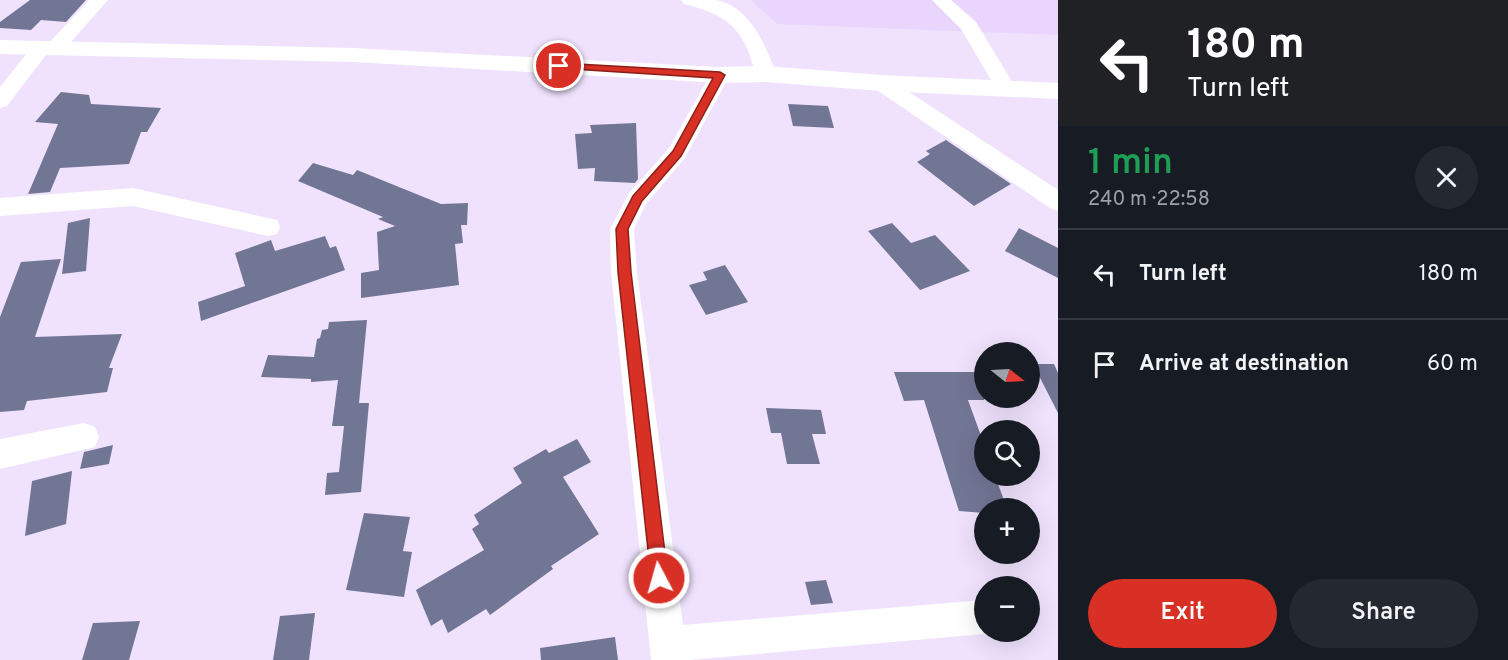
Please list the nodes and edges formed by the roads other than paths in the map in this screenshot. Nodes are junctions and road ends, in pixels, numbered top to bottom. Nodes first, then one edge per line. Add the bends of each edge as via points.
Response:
1 (99, 0) edge
2 (690, 0) edge
3 (941, 0) edge
4 (0, 46) edge
5 (49, 47) junction
6 (766, 74) junction
7 (720, 75) junction
8 (881, 83) junction
9 (1007, 90) junction
10 (1058, 92) edge
11 (0, 101) edge
12 (1058, 202) edge
13 (0, 207) edge
14 (268, 227) dead end
15 (84, 437) dead end
16 (0, 454) edge
17 (974, 618) edge
18 (668, 652) edge

1 - 5 street
2 - 6 street via 728,12 746,27 757,45
3 - 9 street via 969,26
4 - 5 highway
5 - 7 highway via 353,55
5 - 11 street
6 - 7 highway
6 - 8 highway
7 - 18 street via 677,153 637,199 622,229
8 - 9 highway
8 - 12 street
9 - 10 highway
13 - 14 street via 133,197
15 - 16 street
17 - 18 street

